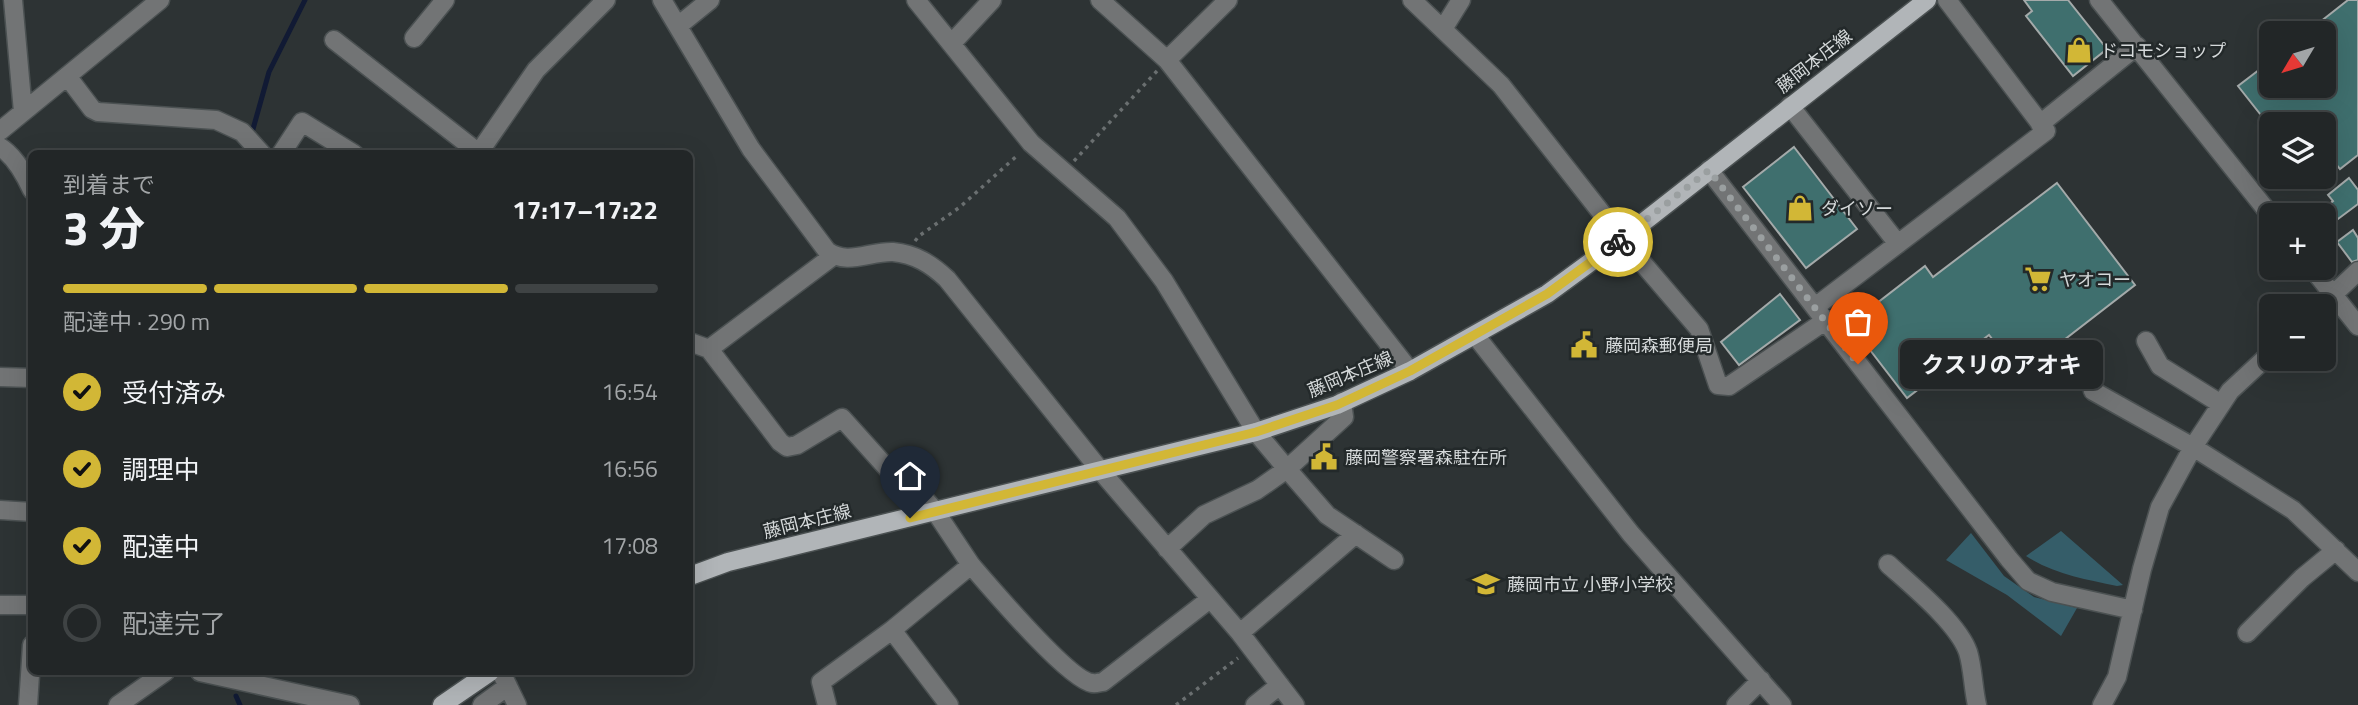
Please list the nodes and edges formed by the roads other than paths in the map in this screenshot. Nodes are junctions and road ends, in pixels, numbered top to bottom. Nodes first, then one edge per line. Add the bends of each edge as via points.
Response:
1 (13, 0) edge
2 (444, 0) edge
3 (606, 0) edge
4 (662, 0) edge
5 (710, 0) edge
6 (916, 0) edge
7 (992, 0) edge
8 (1100, 0) edge
9 (1228, 0) edge
10 (1412, 0) edge
11 (1461, 0) edge
12 (1947, 0) edge
13 (2099, 0) edge
14 (151, 3) edge
15 (1918, 3) edge
16 (678, 26) junction
17 (1443, 29) junction
18 (414, 38) dead end
19 (334, 40) dead end
20 (951, 43) junction
21 (2137, 46) junction
22 (1167, 60) junction
23 (67, 76) junction
24 (1790, 106) junction
25 (23, 112) junction
26 (2040, 124) junction
27 (0, 131) edge
28 (0, 147) edge
29 (258, 150) edge
30 (284, 150) edge
31 (348, 150) edge
32 (474, 150) edge
33 (482, 150) edge
34 (1709, 170) junction
35 (28, 181) edge
36 (2261, 203) edge
37 (1622, 239) junction
38 (1898, 244) junction
39 (833, 256) junction
40 (2358, 271) edge
41 (2333, 294) edge
42 (2336, 308) edge
43 (1820, 314) junction
44 (2358, 326) edge
45 (1475, 335) junction
46 (2146, 341) dead end
47 (693, 343) edge
48 (709, 349) junction
49 (2259, 364) edge
50 (1410, 371) junction
51 (0, 377) edge
52 (28, 378) edge
53 (2093, 391) dead end
54 (1342, 402) junction
55 (2221, 404) junction
56 (1256, 432) junction
57 (2193, 447) junction
58 (1100, 470) junction
59 (1287, 470) junction
60 (0, 510) edge
61 (935, 511) junction
62 (28, 512) edge
63 (1356, 534) junction
64 (1167, 549) junction
65 (2336, 550) junction
66 (1394, 560) dead end
67 (1888, 564) dead end
68 (971, 565) junction
69 (2358, 572) edge
70 (693, 575) edge
71 (1210, 599) junction
72 (0, 605) edge
73 (28, 605) edge
74 (2133, 611) junction
75 (892, 630) junction
76 (1240, 633) junction
77 (2247, 633) dead end
78 (30, 675) edge
79 (161, 675) edge
80 (214, 675) edge
81 (494, 675) edge
82 (1761, 680) junction
83 (1280, 685) junction
84 (28, 705) edge
85 (118, 705) edge
86 (350, 705) edge
87 (442, 705) edge
88 (482, 705) edge
89 (517, 705) edge
90 (827, 705) edge
91 (949, 705) edge
92 (1255, 705) edge
93 (1295, 705) edge
94 (1736, 705) edge
95 (1782, 705) edge
96 (1977, 705) edge
97 (2102, 705) edge

1 - 25 street
2 - 18 street
3 - 33 street via 536,70
4 - 16 street
5 - 16 street
6 - 20 street
7 - 20 street
8 - 22 street
9 - 22 street
10 - 17 street
11 - 17 street
12 - 26 street
13 - 21 street
14 - 23 street
15 - 24 main road, 藤岡本庄線
16 - 39 street via 751,149
17 - 37 street via 1501,85
19 - 32 street
20 - 56 street via 1031,143 1117,218 1164,281
21 - 26 street
21 - 36 street
22 - 50 street
23 - 25 street
23 - 29 street via 98,112 216,120 242,132
24 - 34 main road, 藤岡本庄線
24 - 38 street
25 - 27 street
26 - 38 street via 2046,131
28 - 35 street
30 - 31 street via 302,122
34 - 37 main road, 藤岡本庄線
34 - 43 street
37 - 43 street via 1699,329 1718,385 1729,386
37 - 45 main road, 藤岡本庄線 via 1547,294
38 - 43 street
39 - 48 street
39 - 58 street via 844,259 890,252 928,262 947,279
40 - 41 street
42 - 44 street
43 - 74 street via 2028,581 2052,592
45 - 50 main road, 藤岡本庄線
45 - 82 street via 1631,534
46 - 55 street via 2160,366
47 - 48 street
48 - 61 street via 780,442 787,447 797,445 842,418 905,488 917,490
49 - 55 street
50 - 54 main road, 藤岡本庄線
51 - 52 street
53 - 57 street
54 - 56 main road, 藤岡本庄線
54 - 59 street via 1345,417
55 - 57 street
56 - 58 main road, 藤岡本庄線
56 - 59 street
57 - 65 street via 2292,510
57 - 74 street via 2160,507
58 - 61 main road, 藤岡本庄線
58 - 64 street
59 - 63 street via 1327,514
59 - 64 street via 1257,490 1204,514
60 - 62 street
61 - 68 street
61 - 70 main road, 藤岡本庄線 via 728,562
63 - 66 street
63 - 76 street
64 - 71 street
65 - 69 street
65 - 77 street
67 - 96 street via 1960,636 1968,651
68 - 71 street via 1018,618 1075,674 1091,683 1103,682
68 - 75 street
71 - 76 street
72 - 73 street
74 - 97 street via 2117,677
75 - 90 street via 821,682
75 - 91 street
76 - 83 street
78 - 84 street
79 - 85 street
80 - 86 street
81 - 87 main road
81 - 88 street
81 - 89 street
82 - 94 street
82 - 95 street
83 - 92 street
83 - 93 street

